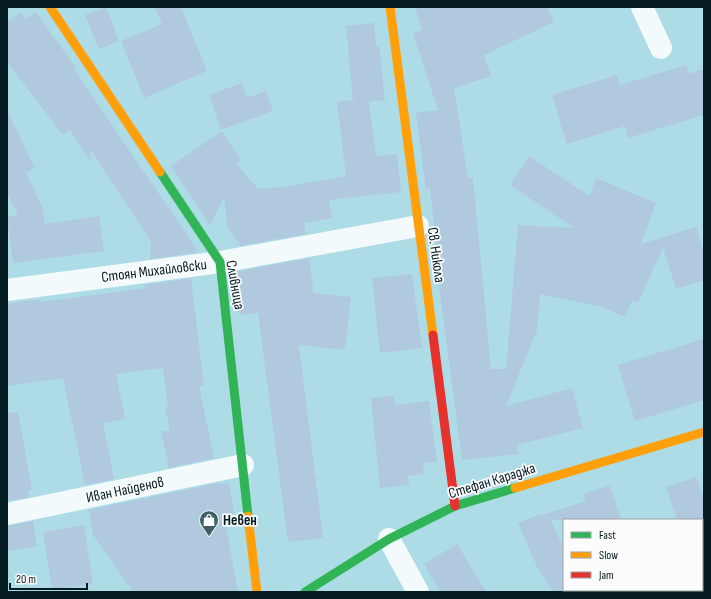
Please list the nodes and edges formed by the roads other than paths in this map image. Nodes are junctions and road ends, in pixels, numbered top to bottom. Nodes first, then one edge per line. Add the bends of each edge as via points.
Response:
1 (50, 7) edge
2 (390, 7) edge
3 (642, 7) edge
4 (661, 48) dead end
5 (418, 226) junction
6 (220, 262) junction
7 (7, 290) edge
8 (704, 432) edge
9 (243, 465) junction
10 (455, 506) junction
11 (7, 514) edge
12 (389, 539) junction
13 (257, 592) edge
14 (305, 592) edge
15 (418, 592) edge

1 - 6 street, Сливница
2 - 5 street, Св. Никола
3 - 4 street
5 - 6 street, Стоян Михайловски
5 - 10 street, Св. Никола
6 - 7 street, Стоян Михайловски
6 - 9 street, Сливница
8 - 10 street, Стефан Караджа
9 - 11 street, Иван Найденов
9 - 13 street, Сливница
10 - 12 street, Стефан Караджа
12 - 14 street, Стефан Караджа
12 - 15 street

